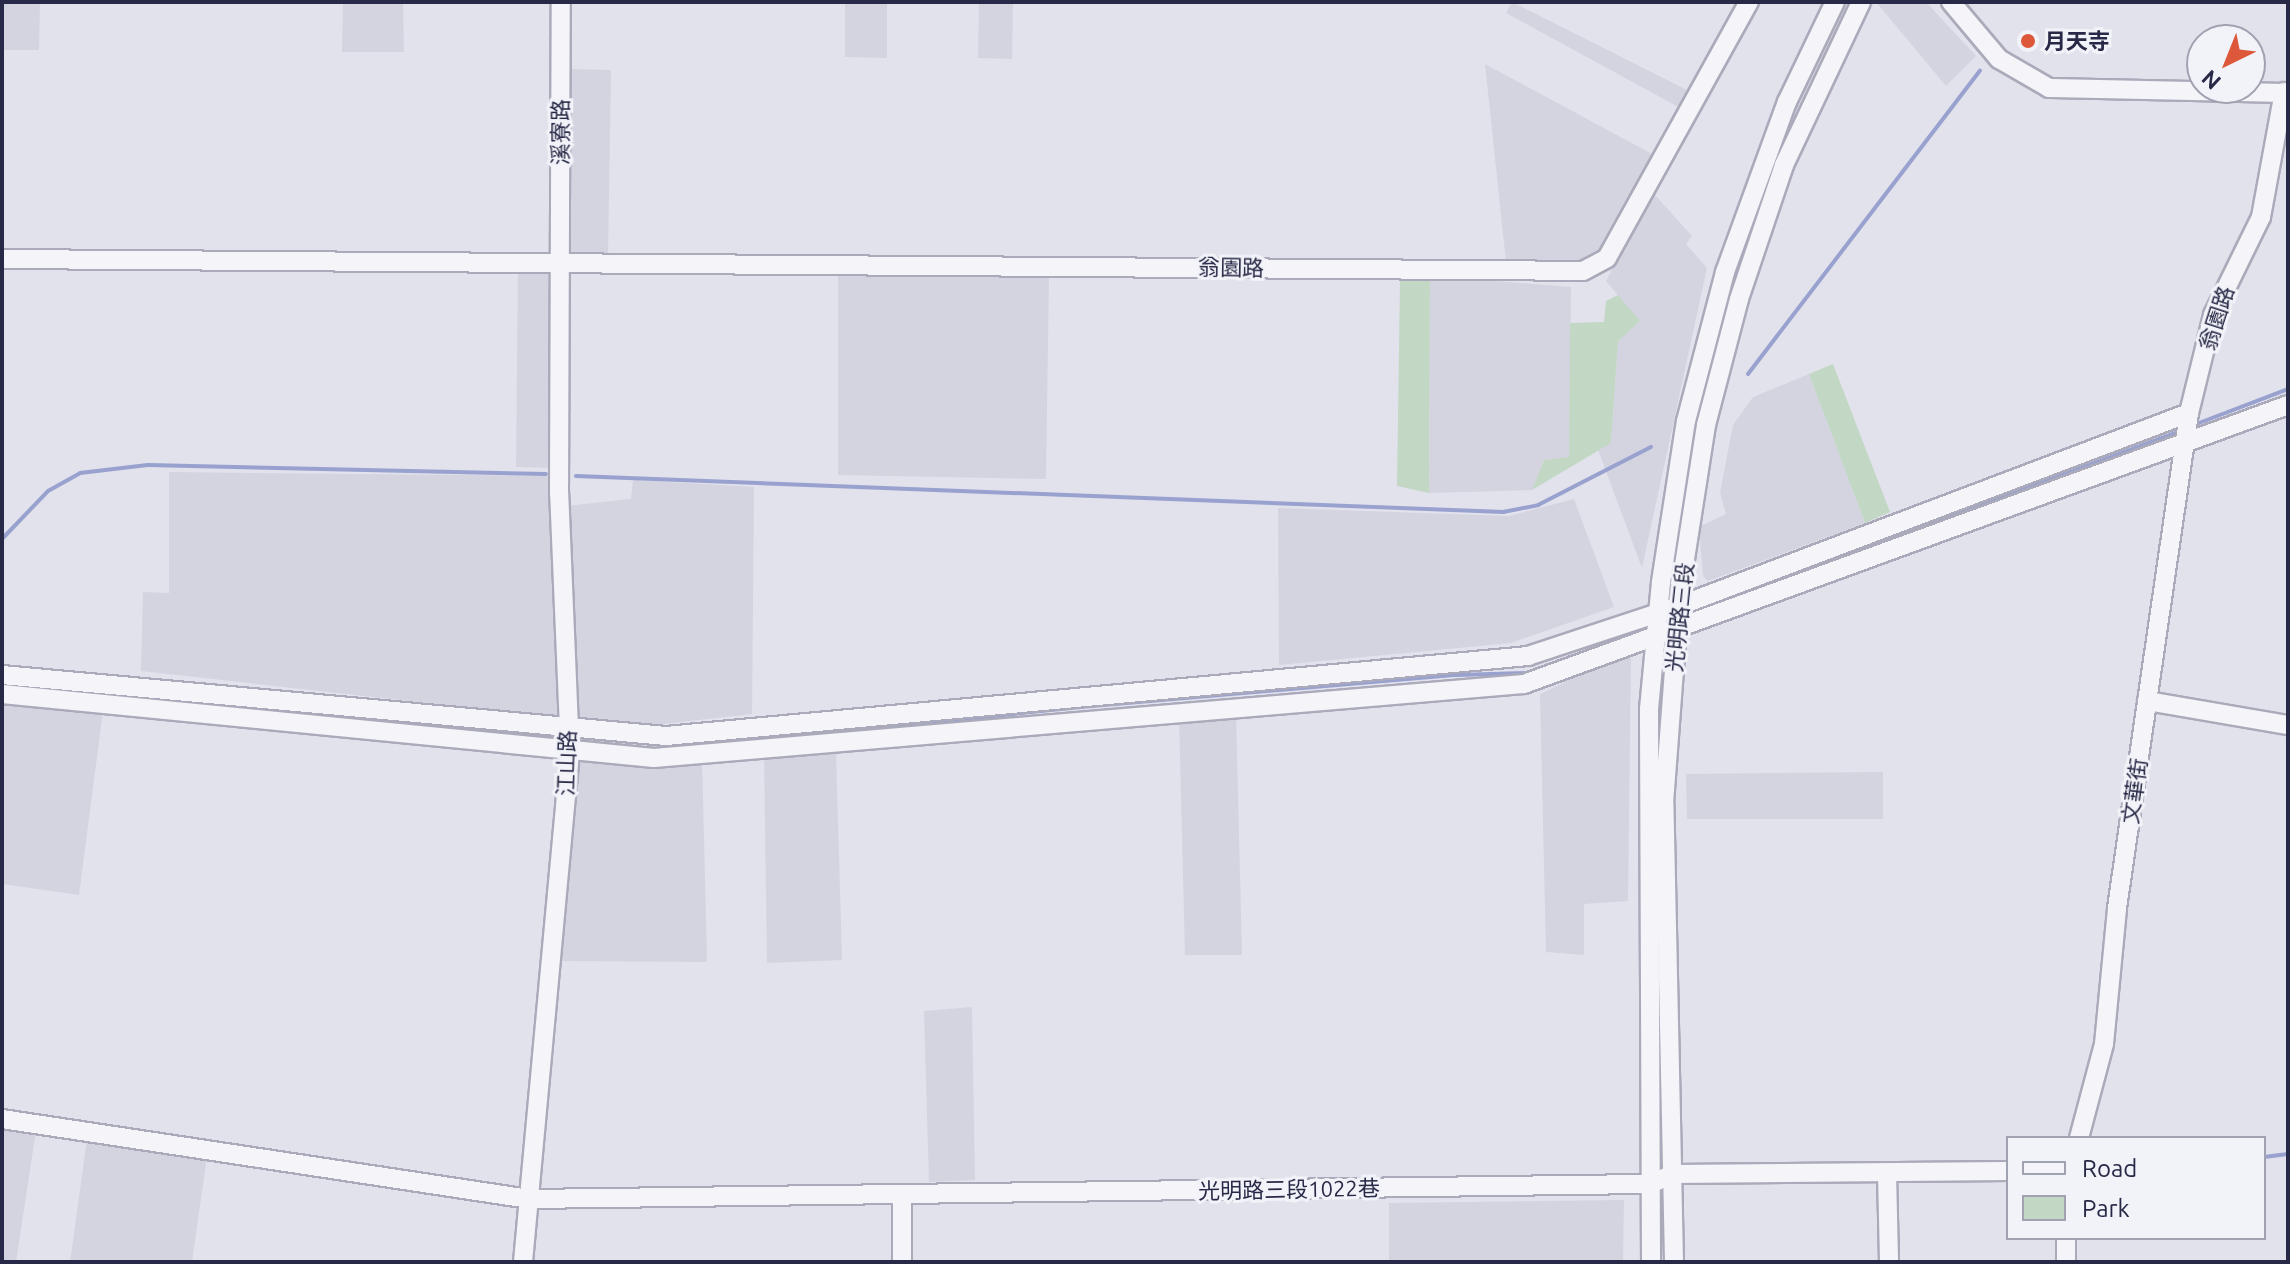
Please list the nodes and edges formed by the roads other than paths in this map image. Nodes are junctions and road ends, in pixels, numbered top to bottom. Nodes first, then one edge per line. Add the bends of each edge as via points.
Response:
1 (561, 2) edge
2 (1749, 2) edge
3 (1835, 2) edge
4 (1861, 2) edge
5 (1951, 2) edge
6 (2286, 92) edge
7 (2, 259) edge
8 (559, 261) junction
9 (2288, 405) edge
10 (2189, 413) junction
11 (2187, 443) junction
12 (1679, 606) junction
13 (1658, 614) junction
14 (1677, 630) junction
15 (1656, 638) junction
16 (2, 675) edge
17 (2, 694) edge
18 (2147, 701) junction
19 (2288, 725) edge
20 (568, 729) junction
21 (570, 752) junction
22 (2, 1119) edge
23 (2080, 1136) edge
24 (2006, 1171) edge
25 (1674, 1174) junction
26 (1888, 1178) junction
27 (1650, 1184) junction
28 (902, 1194) junction
29 (529, 1199) junction
30 (2066, 1240) edge
31 (523, 1262) edge
32 (902, 1262) edge
33 (1651, 1262) edge
34 (1674, 1262) edge
35 (1889, 1262) edge
36 (2066, 1262) edge

1 - 8 street, 溪寮路
2 - 8 street, 翁園路 via 1607,258 1583,271
3 - 13 street, 光明路三段 via 1782,114 1725,272 1686,421
4 - 12 street, 光明路三段 via 1784,165 1739,299 1706,425
5 - 6 street, 翁園路 via 1999,59 2049,88
6 - 10 street, 翁園路 via 2261,217 2213,315
7 - 8 street, 翁園路
8 - 20 street, 江山路 via 559,493
9 - 11 street
10 - 11 street, 翁園路
10 - 12 street
11 - 14 street
11 - 18 street, 文華街
12 - 13 street
12 - 14 street, 光明路三段
13 - 15 street, 光明路三段
13 - 20 street via 1528,656 666,736
14 - 15 street
14 - 25 street, 光明路三段 via 1664,803
15 - 21 street via 1524,684 772,752 654,758
15 - 27 street, 光明路三段 via 1649,709
16 - 20 street via 257,695
17 - 21 street via 232,713
18 - 19 street
18 - 23 street, 文華街 via 2104,1044
20 - 21 street, 江山路
21 - 29 street, 江山路
22 - 29 street, 光明路三段1022巷
24 - 26 street
25 - 26 street
25 - 27 street, 光明路三段1022巷
25 - 34 street, 光明路三段
26 - 35 street
27 - 28 street, 光明路三段1022巷
27 - 33 street, 光明路三段
28 - 29 street, 光明路三段1022巷
28 - 32 street
29 - 31 street, 江山路
30 - 36 street

